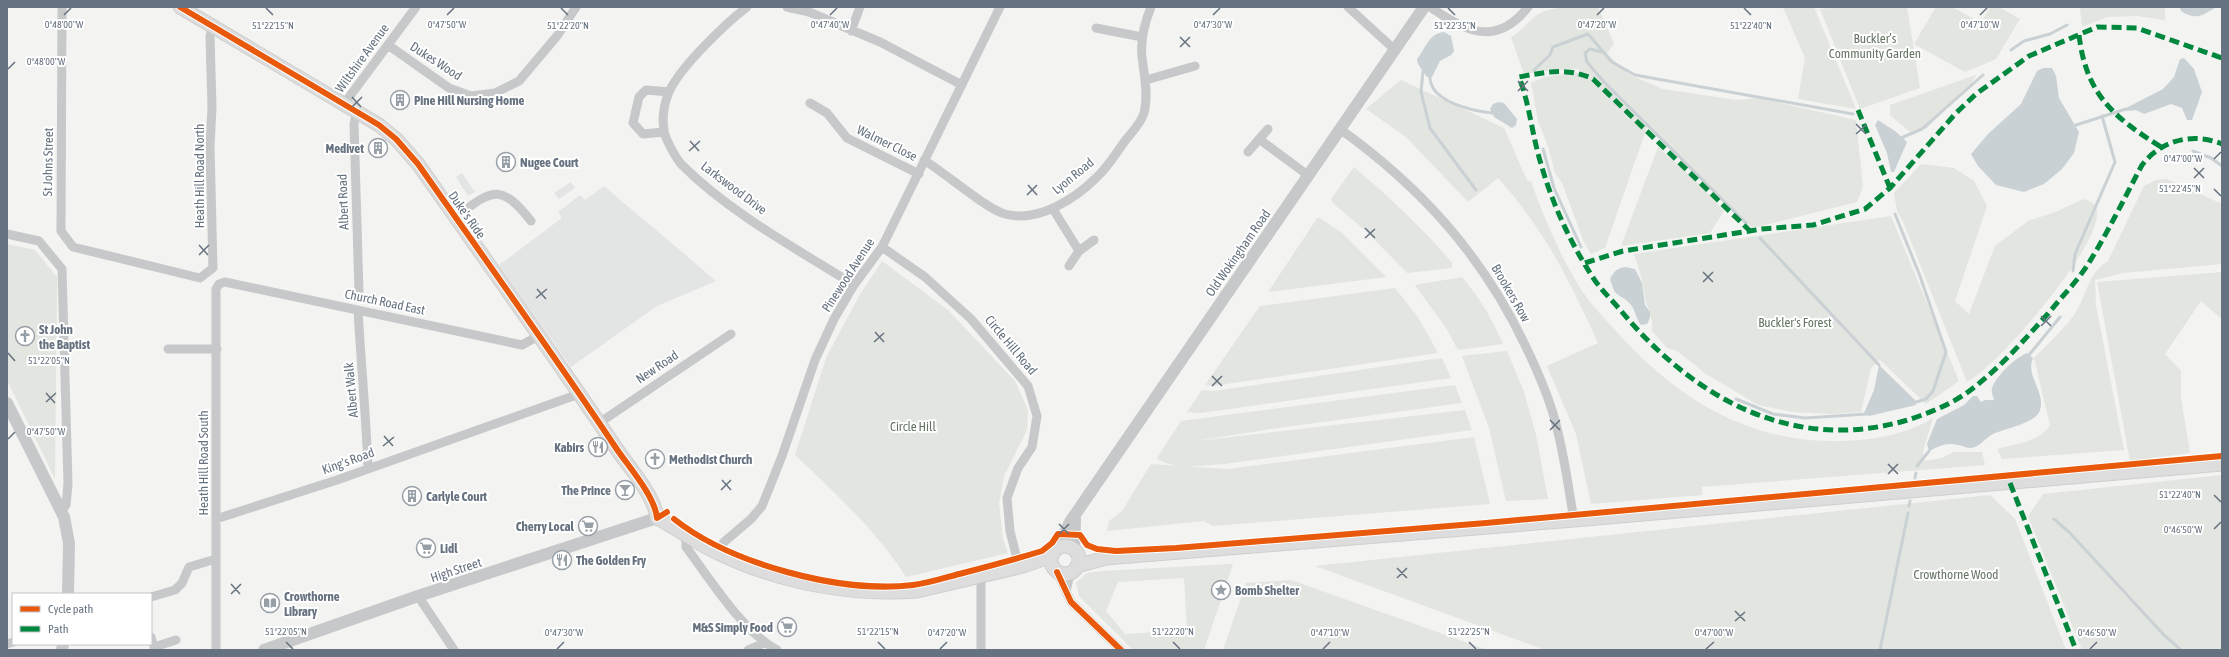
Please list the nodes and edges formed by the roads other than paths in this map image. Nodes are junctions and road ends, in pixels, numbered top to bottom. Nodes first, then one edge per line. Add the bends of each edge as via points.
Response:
1 (62, 7) edge
2 (180, 7) edge
3 (416, 7) edge
4 (576, 7) edge
5 (747, 7) edge
6 (787, 7) edge
7 (860, 7) edge
8 (1000, 7) edge
9 (1151, 7) edge
10 (1348, 7) edge
11 (1424, 7) edge
12 (1430, 7) edge
13 (1528, 7) edge
14 (213, 27) junction
15 (1096, 28) dead end
16 (851, 31) junction
17 (1142, 37) junction
18 (388, 45) junction
19 (1394, 49) junction
20 (1195, 66) dead end
21 (1146, 80) junction
22 (962, 85) junction
23 (669, 92) junction
24 (810, 103) dead end
25 (344, 104) junction
26 (357, 111) junction
27 (1268, 129) dead end
28 (1340, 130) junction
29 (664, 132) junction
30 (1259, 139) junction
31 (1248, 152) dead end
32 (924, 160) junction
33 (919, 174) junction
34 (1309, 176) junction
35 (1053, 209) junction
36 (455, 218) junction
37 (531, 221) dead end
38 (7, 234) edge
39 (1094, 240) dead end
40 (882, 247) junction
41 (1079, 251) junction
42 (137, 262) joint
43 (1069, 266) dead end
44 (225, 282) joint
45 (854, 285) junction
46 (359, 292) dead end
47 (358, 310) junction
48 (731, 334) dead end
49 (538, 336) junction
50 (168, 349) dead end
51 (216, 349) junction
52 (579, 394) junction
53 (7, 403) edge
54 (599, 422) junction
55 (2222, 464) edge
56 (368, 468) junction
57 (61, 511) junction
58 (1075, 516) junction
59 (656, 518) junction
60 (216, 519) junction
61 (1574, 520) junction
62 (686, 535) junction
63 (717, 553) junction
64 (216, 559) junction
65 (1065, 561) junction
66 (1021, 566) junction
67 (981, 576) junction
68 (68, 593) edge
69 (418, 596) junction
70 (152, 597) edge
71 (152, 640) edge
72 (176, 640) dead end
73 (764, 643) junction
74 (280, 648) edge
75 (216, 650) edge
76 (264, 650) edge
77 (454, 650) edge
78 (748, 650) edge
79 (777, 650) edge
80 (981, 650) edge
81 (1121, 650) edge

1 - 42 street, St Johns Street via 61,231 73,247
2 - 14 main road, Duke's Ride
3 - 18 street, Wiltshire Avenue
4 - 18 street, Dukes Wood via 557,36 519,81 495,93 471,96 449,88
5 - 23 street, Larkswood Drive via 695,58
6 - 16 street via 809,12
7 - 16 street
8 - 22 street, Pinewood Avenue
9 - 17 street, Lyon Road
10 - 19 street
11 - 19 street, Old Wokingham Road
12 - 13 street via 1470,30 1488,33 1509,27
14 - 25 main road, Duke's Ride
14 - 42 street, Heath Hill Road North via 210,36 210,148 213,268 200,278
15 - 17 street
16 - 22 street via 880,42
17 - 21 street, Lyon Road
18 - 25 street, Wiltshire Avenue
19 - 28 street, Old Wokingham Road
20 - 21 street
21 - 35 street, Lyon Road via 1145,110 1138,124 1098,177
22 - 32 street, Pinewood Avenue
23 - 29 street, Larkswood Drive via 663,111
23 - 29 street via 646,90 638,97 633,123 643,134
24 - 33 street, Walmer Close via 827,112 847,138
25 - 26 main road, Duke's Ride
26 - 36 main road, Duke's Ride via 396,139 418,164
26 - 46 street, Albert Road via 354,124
27 - 30 street
28 - 34 street, Old Wokingham Road
28 - 61 street, Brookers Row via 1396,173 1421,196 1457,236 1510,312 1546,390 1566,465
29 - 45 street, Larkswood Drive via 681,164 701,182 744,214
30 - 31 street
30 - 34 street
32 - 33 street, Pinewood Avenue
32 - 35 street, Lyon Road via 988,206 1005,214 1026,215
33 - 40 street, Pinewood Avenue
34 - 58 street, Old Wokingham Road
35 - 41 street
36 - 37 street via 486,195 501,195 517,204
36 - 49 main road, Duke's Ride
38 - 57 street via 39,241 62,269 68,484 66,505
39 - 41 street
40 - 45 street, Pinewood Avenue
40 - 66 street, Circle Hill Road via 925,277 971,319 1028,386 1037,416 1032,447 1018,468 1007,498 1010,531
41 - 43 street
44 - 47 street, Church Road East
44 - 51 street, Heath Hill Road South via 219,284 216,289
45 - 63 street, Pinewood Avenue via 834,319 815,360 762,506 724,542
47 - 49 street, Church Road East via 522,345
47 - 56 street, Albert Walk via 366,400
48 - 54 street, New Road
49 - 52 main road, Duke's Ride
50 - 51 street
51 - 60 street, Heath Hill Road South
52 - 54 main road, Duke's Ride
52 - 56 street, King's Road
53 - 57 street
54 - 59 main road, Duke's Ride via 647,494 656,510
55 - 61 main road
56 - 60 street, King's Road
57 - 68 street via 68,530
58 - 65 street, Old Wokingham Road via 1073,535
58 - 65 street, Old Wokingham Road via 1066,529
59 - 62 main road
59 - 69 street, High Street
60 - 64 street, Heath Hill Road South
61 - 65 main road
62 - 63 main road
62 - 73 street via 686,547 750,630
63 - 67 main road via 765,572 816,585 853,590 917,591
64 - 70 street via 189,567 182,583 175,590
64 - 75 street, Heath Hill Road South
65 - 66 main road
65 - 81 street via 1066,592 1071,602
66 - 67 main road
67 - 80 street
69 - 74 street, High Street
69 - 77 street
71 - 72 street via 154,647
73 - 78 street
73 - 79 street
74 - 76 street, High Street

